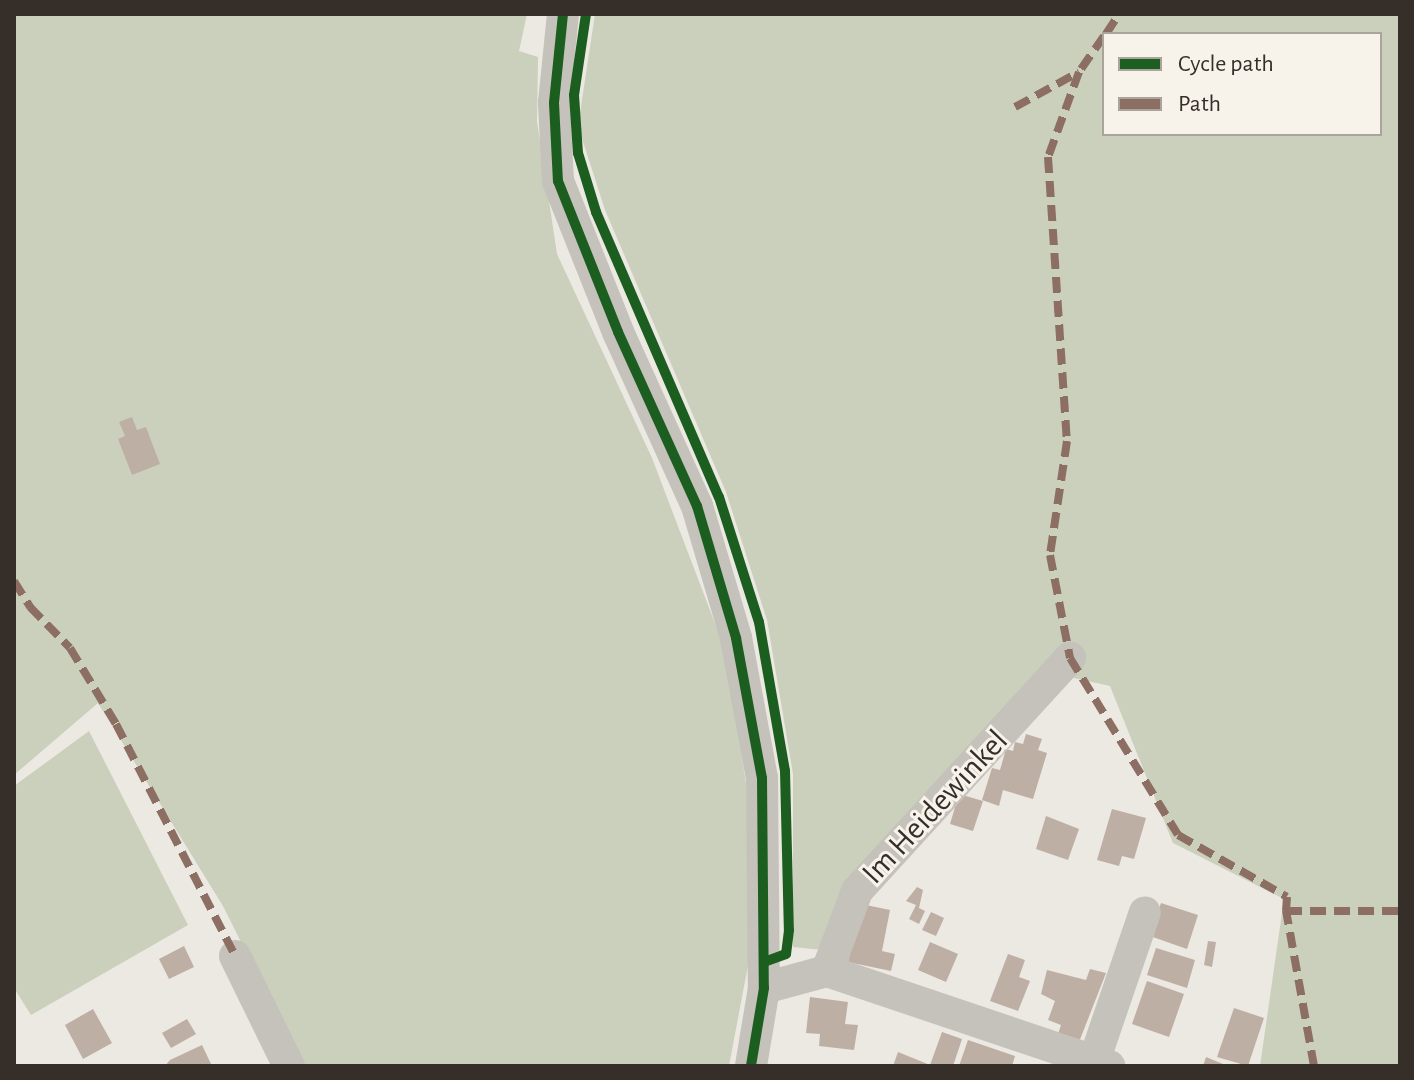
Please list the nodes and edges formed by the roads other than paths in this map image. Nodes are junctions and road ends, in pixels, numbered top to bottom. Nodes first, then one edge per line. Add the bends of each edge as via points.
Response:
1 (563, 14) edge
2 (1070, 658) dead end
3 (1145, 912) dead end
4 (235, 956) dead end
5 (827, 971) junction
6 (764, 988) junction
7 (1101, 1063) edge
8 (289, 1066) edge
9 (751, 1066) edge

1 - 6 street via 554,103 558,181 618,332 697,506 736,638 762,778
2 - 5 street, Im Heidewinkel via 857,891
3 - 7 street
4 - 8 street
5 - 6 street
5 - 7 street
6 - 9 street

